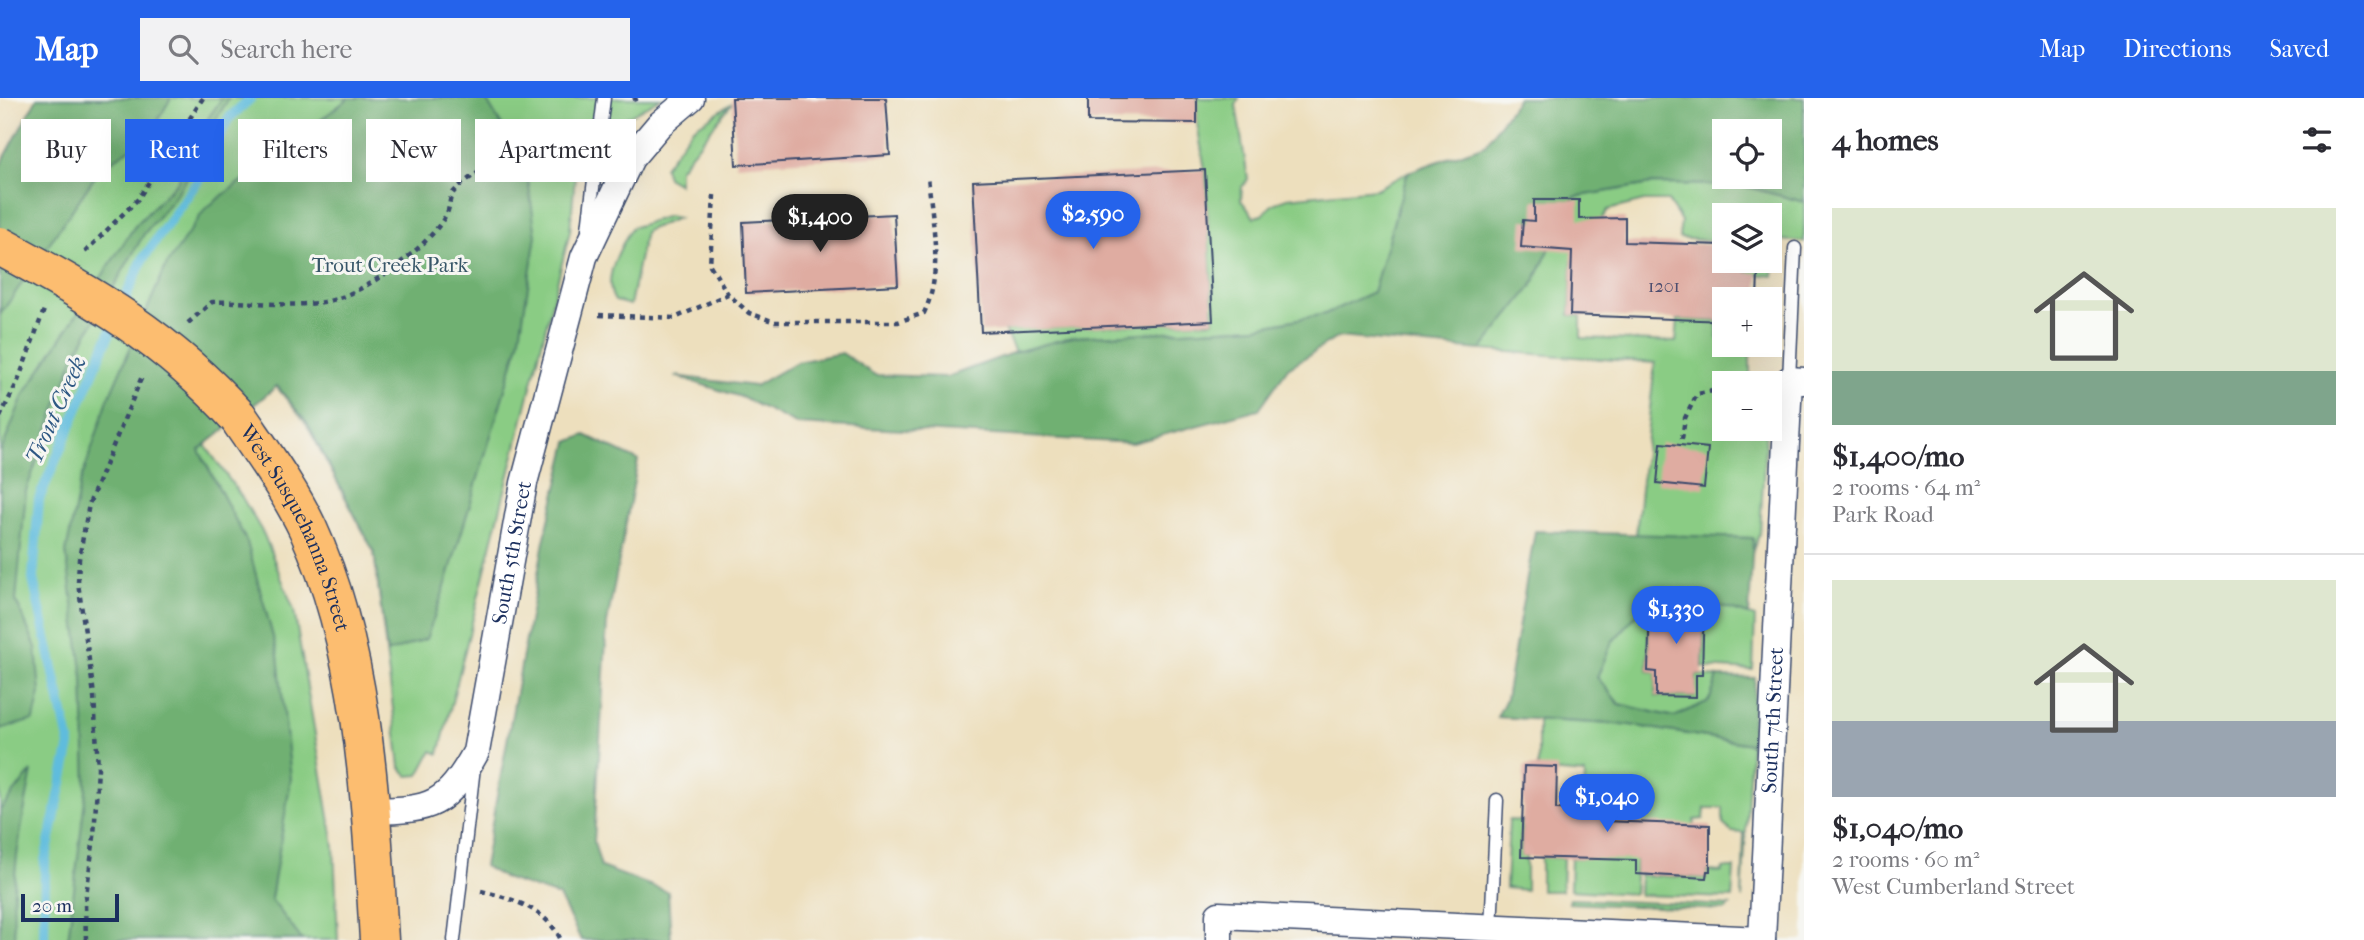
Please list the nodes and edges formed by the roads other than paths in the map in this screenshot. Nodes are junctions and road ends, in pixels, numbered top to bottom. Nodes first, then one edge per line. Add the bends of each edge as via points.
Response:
1 (604, 98) edge
2 (691, 98) edge
3 (0, 246) edge
4 (1795, 248) dead end
5 (584, 257) junction
6 (1796, 381) edge
7 (476, 752) junction
8 (1497, 800) dead end
9 (372, 811) junction
10 (1219, 928) edge
11 (1491, 934) edge
12 (379, 940) edge
13 (454, 940) edge
14 (1762, 940) edge

1 - 5 lane, South 5th Street
2 - 5 street via 659,125 631,158
3 - 9 main road, West Susquehanna Street, bridge via 110,307 172,351 238,417 287,488 332,593 347,655
4 - 6 lane, South 7th Street
5 - 7 street, South 5th Street via 524,483
6 - 14 street, South 7th Street
7 - 9 street, South 5th Street via 457,786 441,799 413,810
7 - 13 lane
8 - 11 lane
9 - 12 main road
10 - 11 street
11 - 14 street

